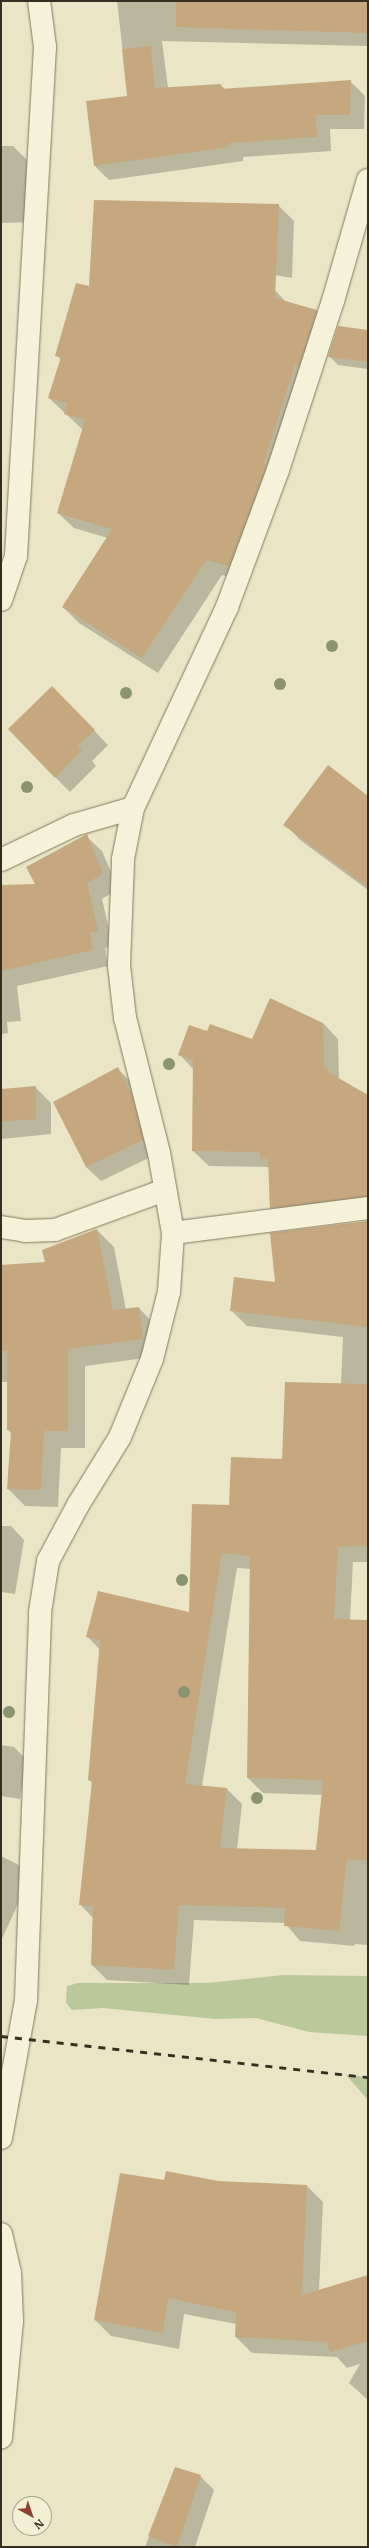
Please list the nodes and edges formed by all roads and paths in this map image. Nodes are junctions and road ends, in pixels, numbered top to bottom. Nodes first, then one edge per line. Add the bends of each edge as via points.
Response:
1 (39, 1) edge
2 (368, 180) edge
3 (1, 600) edge
4 (132, 808) junction
5 (1, 860) edge
6 (165, 1190) junction
7 (368, 1208) edge
8 (1, 1227) edge
9 (173, 1234) junction
10 (1, 2138) edge
11 (1, 2234) edge
12 (1, 2437) edge

1 - 3 street via 45,47 16,548
2 - 4 street via 333,301 281,463 241,571 227,607
4 - 5 street via 74,825
4 - 6 street via 123,858 119,965 125,1018 159,1153
6 - 8 street via 55,1230 25,1231
6 - 9 street
7 - 9 street
9 - 10 street via 169,1292 152,1359 120,1437 78,1505 48,1561 40,1612 26,2000
11 - 12 street via 10,2273 12,2321

